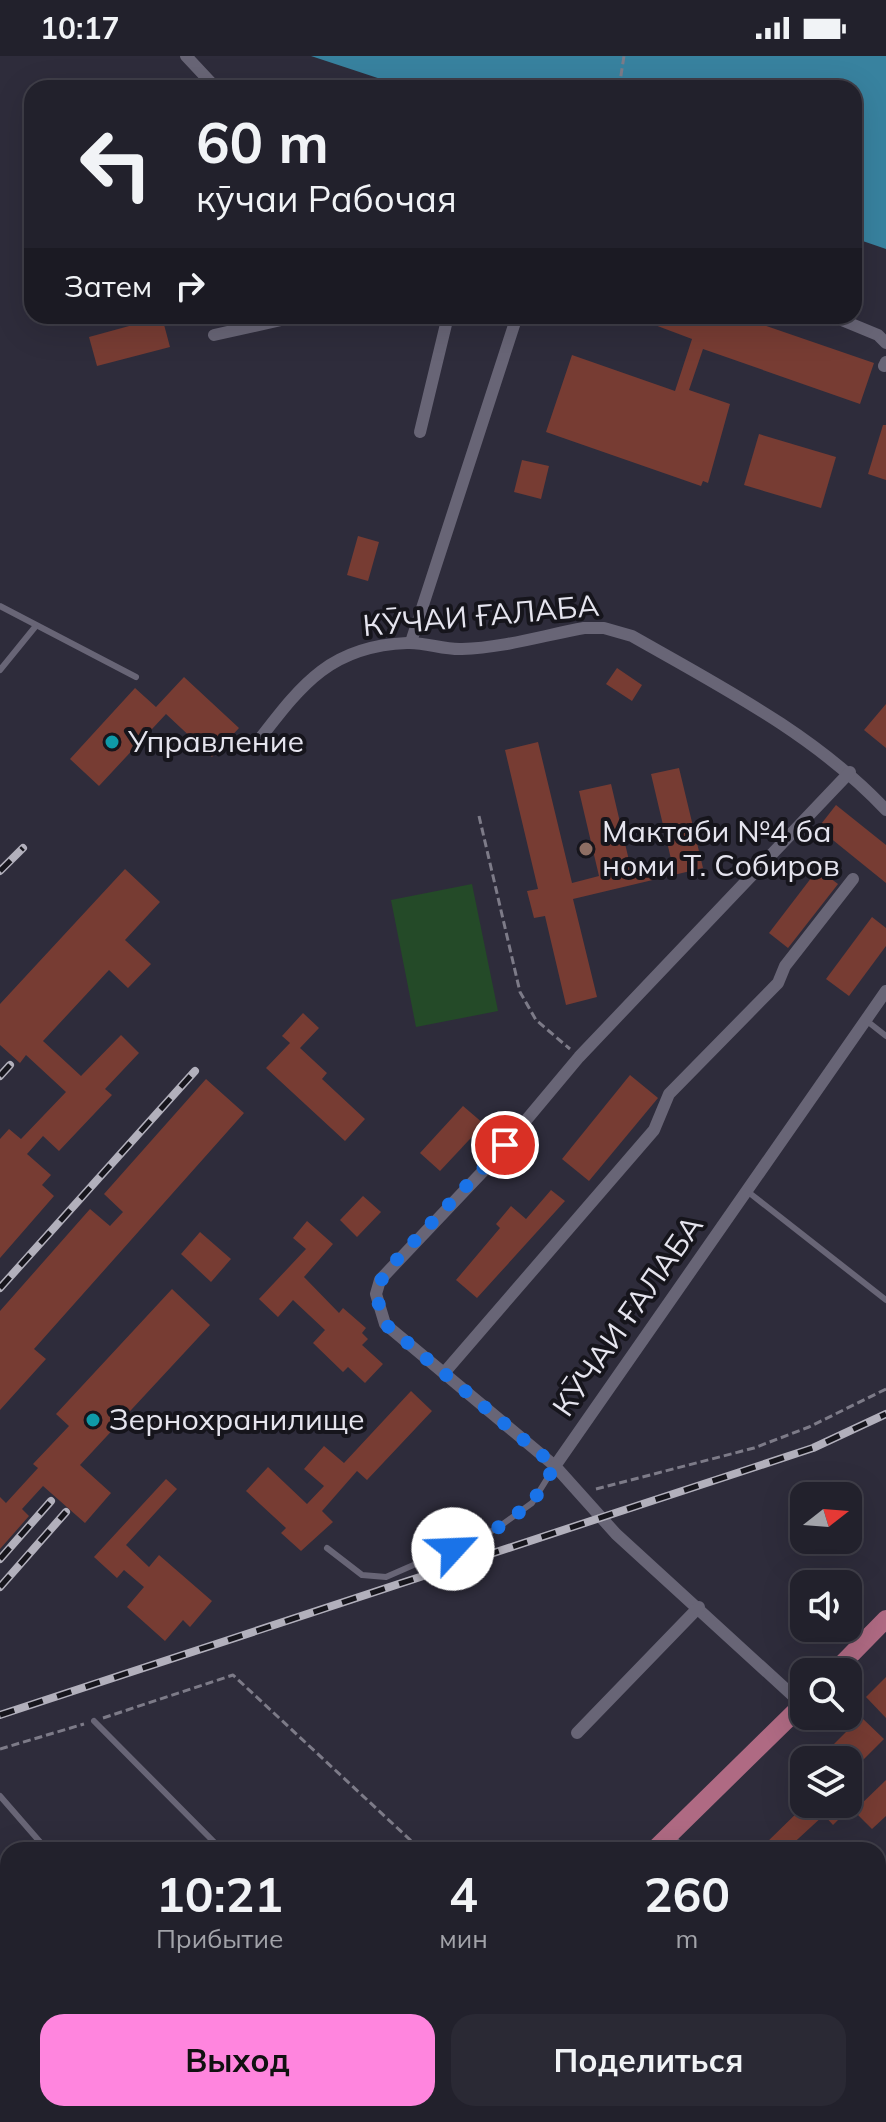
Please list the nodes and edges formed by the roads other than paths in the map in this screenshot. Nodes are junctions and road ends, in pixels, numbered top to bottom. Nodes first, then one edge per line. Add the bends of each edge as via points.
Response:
1 (186, 56) edge
2 (208, 80) edge
3 (263, 324) edge
4 (446, 324) edge
5 (514, 324) edge
6 (851, 324) edge
7 (214, 335) dead end
8 (886, 343) edge
9 (420, 432) dead end
10 (0, 606) edge
11 (35, 627) junction
12 (411, 642) junction
13 (0, 670) edge
14 (136, 677) dead end
15 (255, 745) dead end
16 (850, 772) junction
17 (886, 810) edge
18 (853, 879) dead end
19 (886, 991) edge
20 (865, 1020) junction
21 (886, 1036) edge
22 (747, 1191) junction
23 (886, 1300) edge
24 (444, 1373) junction
25 (555, 1466) junction
26 (327, 1548) dead end
27 (699, 1607) junction
28 (886, 1619) edge
29 (848, 1658) edge
30 (790, 1691) edge
31 (790, 1716) edge
32 (94, 1721) road end
33 (577, 1733) dead end
34 (0, 1796) edge
35 (668, 1836) junction
36 (40, 1842) edge
37 (214, 1842) edge
38 (662, 1842) edge
39 (674, 1842) edge

1 - 2 street
3 - 7 street
4 - 9 street
5 - 12 street
6 - 8 street
10 - 11 lane
11 - 13 lane
11 - 14 lane
12 - 15 street, КӮЧАИ ҒАЛАБА via 354,651 324,666 298,689
12 - 16 street, КӮЧАИ ҒАЛАБА via 461,649 584,628 632,636
16 - 17 street, КӮЧАИ ҒАЛАБА
16 - 24 street via 579,1057 487,1167 380,1280 376,1294 385,1324
18 - 24 street via 785,966 778,983 669,1094 654,1130
19 - 20 street, КӮЧАИ ҒАЛАБА
20 - 21 lane
20 - 22 street, КӮЧАИ ҒАЛАБА
22 - 23 lane
22 - 25 street, КӮЧАИ ҒАЛАБА
24 - 25 street
25 - 26 lane via 532,1503 496,1529 386,1577 362,1575
25 - 27 street via 616,1534
27 - 30 street
27 - 33 street
28 - 29 main road
31 - 35 main road
32 - 37 lane
34 - 36 lane
35 - 38 main road
35 - 39 street

